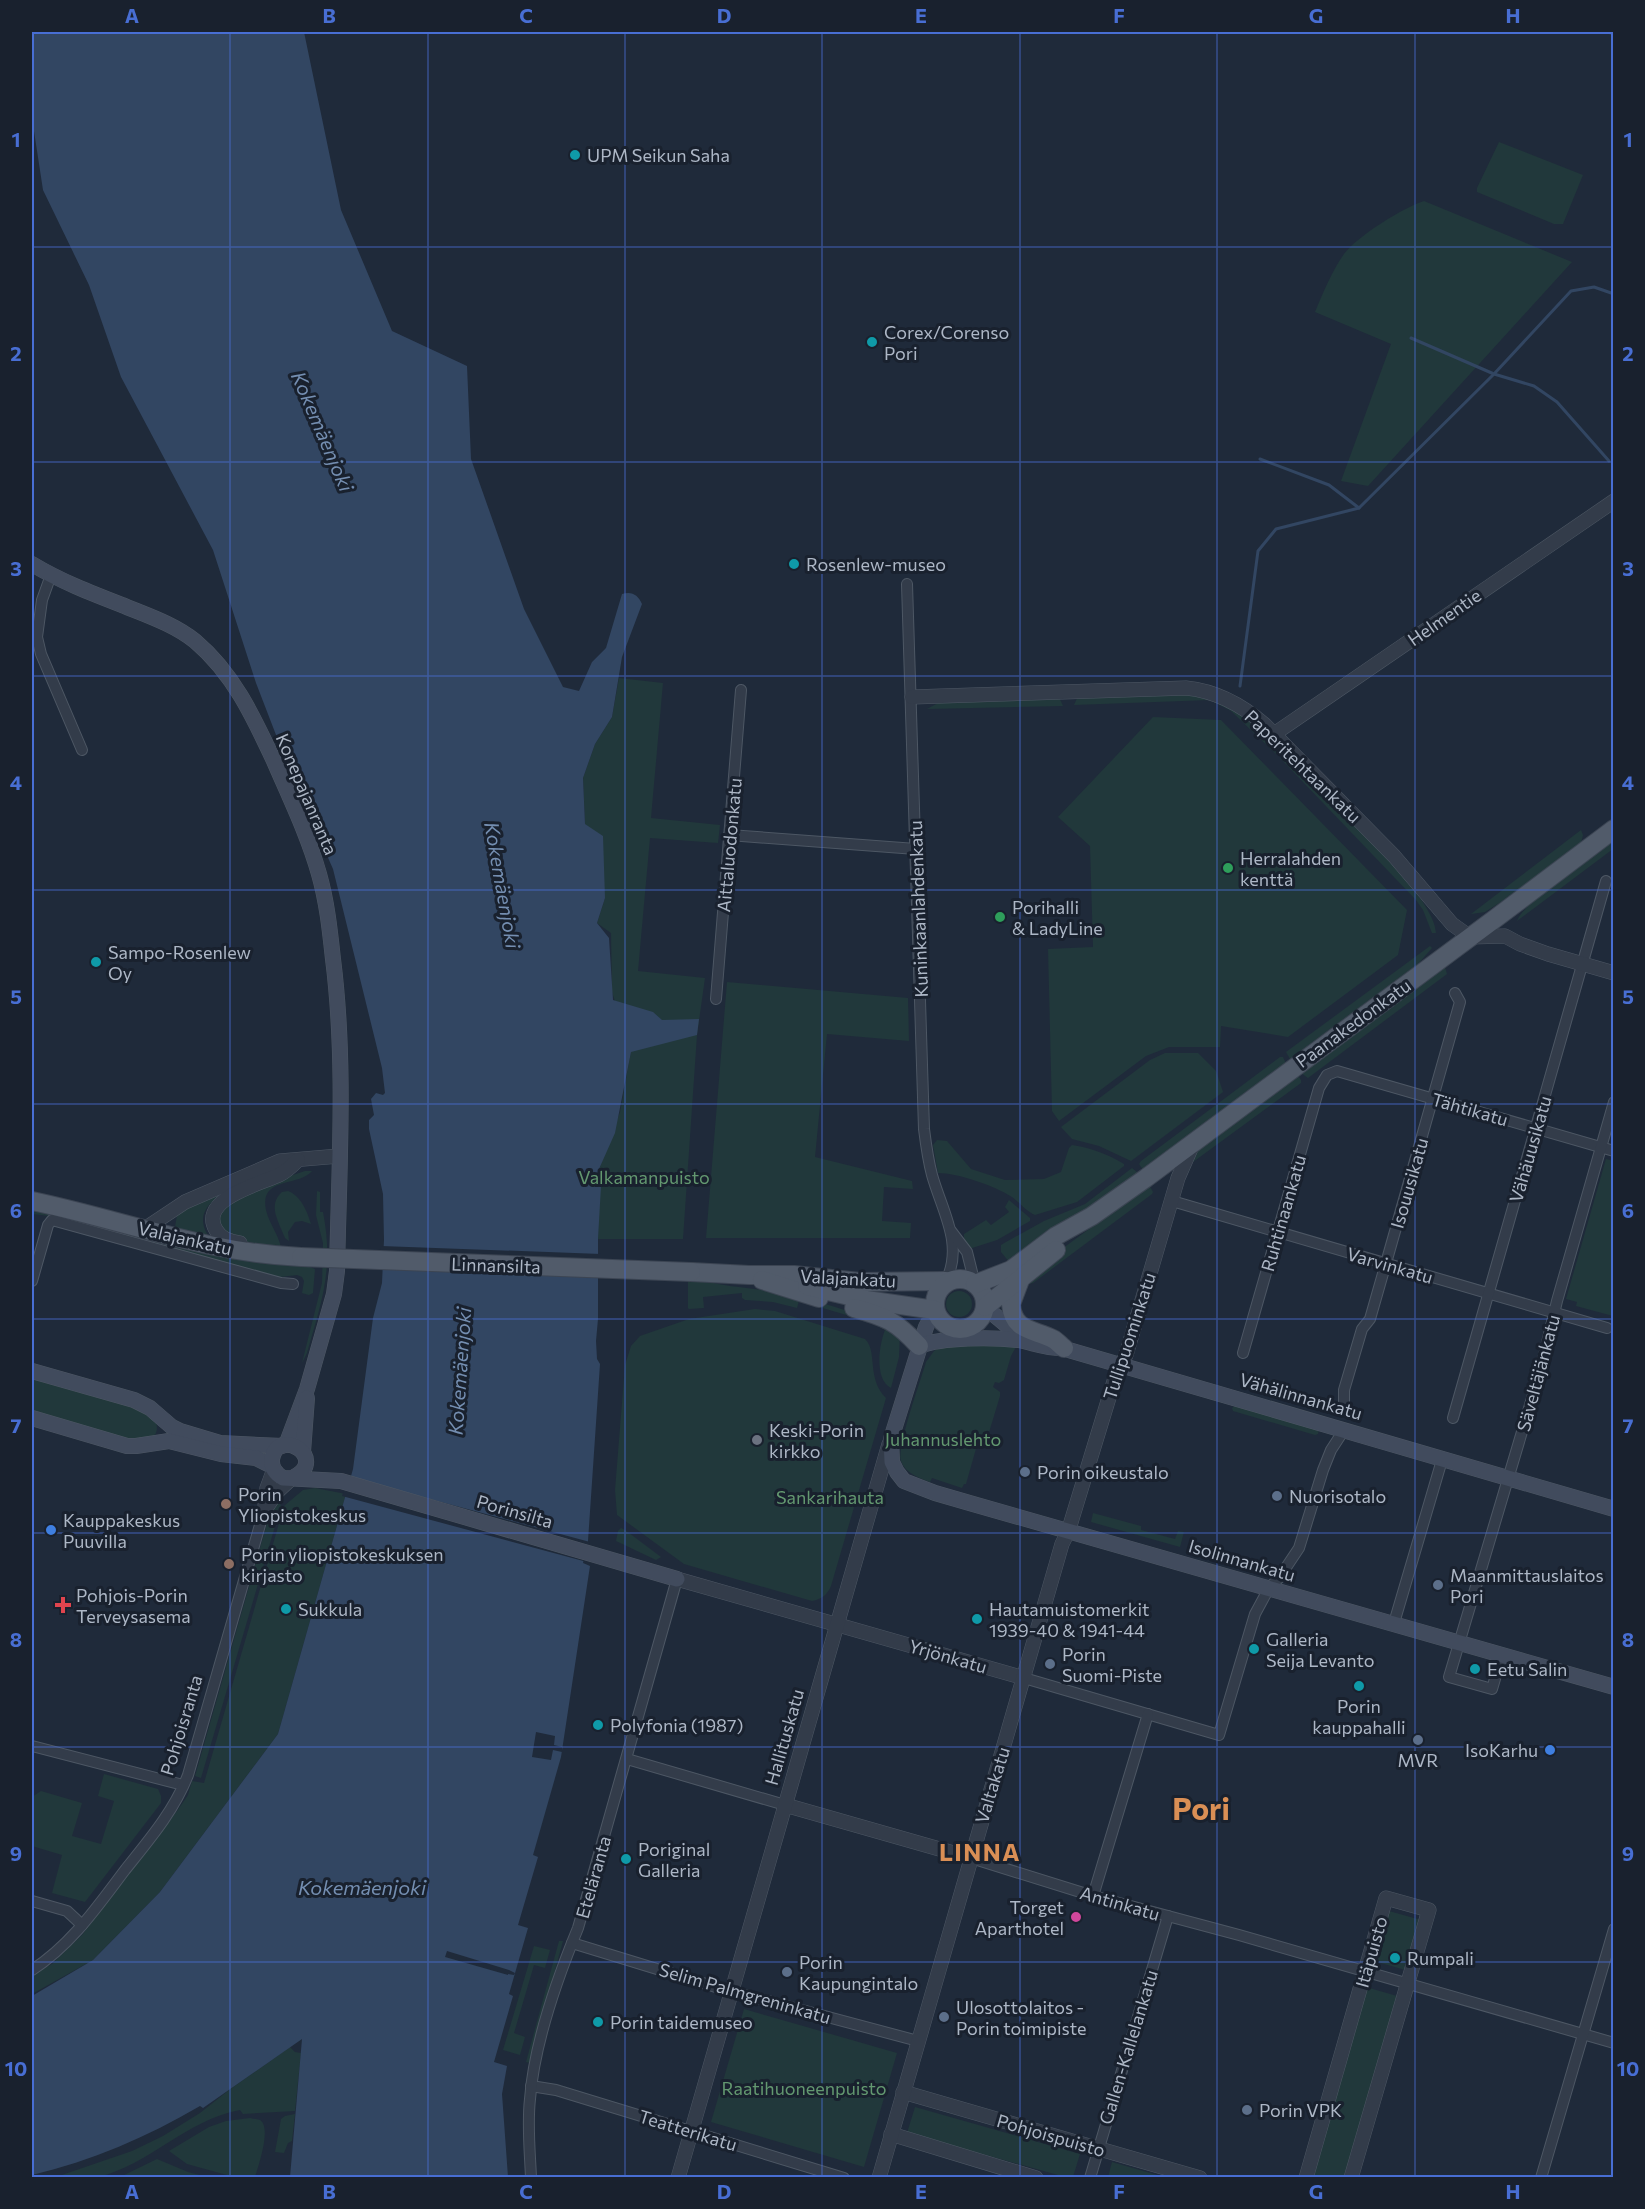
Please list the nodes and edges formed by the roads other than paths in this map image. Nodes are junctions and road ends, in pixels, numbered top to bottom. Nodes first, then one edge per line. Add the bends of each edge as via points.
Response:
1 (1614, 501) edge
2 (32, 564) edge
3 (51, 575) junction
4 (907, 584) dead end
5 (741, 690) dead end
6 (912, 697) junction
7 (1274, 734) junction
8 (82, 750) dead end
9 (1614, 829) edge
10 (729, 835) junction
11 (916, 849) junction
12 (1606, 881) dead end
13 (1470, 937) junction
14 (1582, 964) junction
15 (1614, 973) edge
16 (1455, 993) dead end
17 (716, 999) dead end
18 (1327, 1075) joint
19 (1433, 1099) junction
20 (1614, 1102) edge
21 (1536, 1128) junction
22 (1195, 1142) junction
23 (1600, 1147) junction
24 (1614, 1151) edge
25 (339, 1156) junction
26 (298, 1160) junction
27 (32, 1194) edge
28 (32, 1201) edge
29 (1172, 1201) junction
30 (70, 1209) junction
31 (167, 1215) junction
32 (1092, 1216) junction
33 (143, 1230) junction
34 (951, 1231) junction
35 (1278, 1232) junction
36 (174, 1238) junction
37 (298, 1257) junction
38 (1386, 1263) junction
39 (691, 1272) joint
40 (749, 1275) junction
41 (1020, 1280) junction
42 (32, 1281) edge
43 (946, 1281) junction
44 (293, 1284) dead end
45 (975, 1284) junction
46 (1489, 1294) junction
47 (985, 1307) junction
48 (935, 1311) junction
49 (1554, 1312) junction
50 (1607, 1328) dead end
51 (919, 1346) junction
52 (1064, 1348) junction
53 (1243, 1353) dead end
54 (1121, 1365) junction
55 (32, 1371) edge
56 (307, 1389) junction
57 (1344, 1406) dead end
58 (160, 1416) junction
59 (32, 1418) edge
60 (1453, 1418) dead end
61 (1344, 1430) junction
62 (891, 1439) junction
63 (153, 1443) junction
64 (284, 1445) junction
65 (304, 1455) junction
66 (1442, 1460) junction
67 (273, 1468) junction
68 (293, 1478) junction
69 (1509, 1479) junction
70 (341, 1481) junction
71 (1614, 1509) edge
72 (264, 1511) junction
73 (1068, 1532) junction
74 (677, 1579) junction
75 (1269, 1588) junction
76 (1394, 1623) junction
77 (837, 1624) junction
78 (1460, 1643) junction
79 (1502, 1655) junction
80 (1024, 1678) junction
81 (1614, 1687) edge
82 (1148, 1714) junction
83 (32, 1746) edge
84 (627, 1759) junction
85 (183, 1785) junction
86 (785, 1805) junction
87 (971, 1858) junction
88 (1093, 1896) junction
89 (32, 1901) edge
90 (1168, 1916) junction
91 (82, 1925) junction
92 (1614, 1929) edge
93 (572, 1943) junction
94 (32, 1970) edge
95 (1365, 1972) junction
96 (1407, 1984) junction
97 (732, 1990) junction
98 (1583, 2034) junction
99 (918, 2041) junction
100 (1614, 2043) edge
101 (531, 2086) junction
102 (903, 2092) junction
103 (691, 2131) junction
104 (891, 2134) junction
105 (1098, 2149) junction
106 (531, 2178) edge
107 (678, 2178) edge
108 (844, 2178) edge
109 (879, 2178) edge
110 (1036, 2178) edge
111 (1090, 2178) edge
112 (1200, 2178) edge
113 (1306, 2178) edge
114 (1351, 2178) edge
115 (1541, 2178) edge

1 - 7 street, Helmentie
2 - 3 main road, Konepajanranta
3 - 8 street via 42,600 37,637
3 - 25 main road, Konepajanranta via 145,614 193,640 217,662 241,694 263,737 305,833 326,905 339,1013
4 - 6 street, Kuninkaanlahdenkatu
5 - 10 street, Aittaluodonkatu
6 - 7 street, Paperitehtaankatu via 1202,689 1250,712
6 - 11 street, Kuninkaanlahdenkatu
7 - 13 street, Paperitehtaankatu via 1394,856 1452,924
9 - 13 main road, Paanakedonkatu
10 - 11 street
10 - 17 street, Aittaluodonkatu
11 - 34 street, Kuninkaanlahdenkatu via 924,1129 932,1176
12 - 14 street, Vähäuusikatu
13 - 14 street via 1505,936
13 - 22 main road, Paanakedonkatu
14 - 15 street
14 - 21 street, Vähäuusikatu
16 - 19 street, Isouusikatu via 1460,1002
18 - 19 street, Tähtikatu via 1337,1071
18 - 35 street, Ruhtinaankatu via 1319,1088
19 - 21 street, Tähtikatu
19 - 38 street, Isouusikatu
20 - 23 street, Säveltäjänkatu
21 - 23 street, Tähtikatu
21 - 46 street, Vähäuusikatu
22 - 29 street, Tullipuominkatu
22 - 32 main road, Paanakedonkatu
23 - 24 street, Tähtikatu
23 - 49 street, Säveltäjänkatu
25 - 26 street
25 - 56 main road, Konepajanranta via 334,1294
26 - 31 street via 280,1161 185,1202
26 - 37 street via 282,1174 221,1202 213,1223 223,1238 233,1242 270,1247
27 - 30 main road, Valajankatu
28 - 30 main road, Valajankatu
29 - 35 street, Varvinkatu
29 - 54 street, Tullipuominkatu
30 - 33 main road, Valajankatu
31 - 33 street
31 - 36 street
32 - 41 main road, Paanakedonkatu
32 - 45 main road, Paanakedonkatu via 1056,1236 1011,1270
33 - 36 main road, Valajankatu
34 - 43 street, Kuninkaanlahdenkatu via 953,1267
34 - 45 street, Kuninkaanlahdenkatu via 967,1252
35 - 38 street, Varvinkatu
35 - 53 street, Ruhtinaankatu
36 - 37 main road, Valajankatu via 228,1250
37 - 39 main road, Linnansilta, bridge
38 - 46 street, Varvinkatu
38 - 57 street, Isouusikatu via 1344,1390
39 - 40 main road, Valajankatu
40 - 43 main road, Valajankatu
40 - 48 main road, Valajankatu
40 - 51 main road via 879,1315 903,1328
41 - 47 main road, Paanakedonkatu
41 - 52 main road via 1011,1304 1017,1322
42 - 44 street via 52,1220
43 - 45 main road via 960,1279
43 - 48 main road via 936,1294
45 - 47 main road via 983,1294
46 - 49 street, Varvinkatu
46 - 60 street, Vähäuusikatu
47 - 48 main road via 974,1325 963,1329 943,1324
47 - 52 main road, Vähälinnankatu via 1022,1335
48 - 51 main road, Hallituskatu
49 - 50 street, Varvinkatu
49 - 69 street, Säveltäjänkatu
51 - 52 main road via 946,1340 1011,1340 1050,1349
51 - 62 main road, Hallituskatu
52 - 54 main road, Vähälinnankatu
54 - 61 main road, Vähälinnankatu
54 - 73 street, Tullipuominkatu
55 - 58 main road via 134,1400
56 - 64 main road
56 - 65 main road
58 - 63 main road via 163,1432
58 - 64 main road via 180,1431 213,1441
59 - 63 main road via 127,1446
61 - 66 main road, Vähälinnankatu
61 - 75 street via 1323,1470 1299,1548
62 - 73 main road, Isolinnankatu via 892,1462 904,1481
62 - 77 street, Hallituskatu
63 - 67 main road via 169,1441 256,1458
64 - 65 main road via 296,1446
64 - 67 main road via 274,1453
65 - 68 main road via 303,1470
65 - 70 main road, Porinsilta
66 - 69 main road, Vähälinnankatu
66 - 76 street
67 - 68 main road via 280,1476
67 - 72 street, Pohjoisranta
68 - 70 main road, Porinsilta
68 - 72 street, Pohjoisranta
69 - 71 main road, Vähälinnankatu
69 - 78 street, Säveltäjänkatu
70 - 74 main road, Porinsilta
72 - 85 street, Pohjoisranta
73 - 75 main road, Isolinnankatu
73 - 80 street, Valtakatu
74 - 77 street, Yrjönkatu
74 - 84 street, Eteläranta
75 - 76 main road, Isolinnankatu
75 - 82 street, Yrjönkatu via 1255,1614 1219,1735
76 - 78 main road, Isolinnankatu
77 - 80 street, Yrjönkatu
77 - 86 street, Hallituskatu
78 - 79 main road, Isolinnankatu
78 - 79 street via 1449,1677 1490,1689
79 - 81 main road, Isolinnankatu
80 - 82 street, Yrjönkatu
80 - 87 street, Valtakatu
82 - 88 street
83 - 85 street
84 - 86 street, Antinkatu
84 - 93 street, Eteläranta
85 - 91 street, Pohjoisranta via 162,1823
86 - 87 street, Antinkatu
86 - 97 street, Hallituskatu
87 - 88 street, Antinkatu
87 - 99 street, Valtakatu
88 - 90 street, Antinkatu
89 - 91 street via 67,1911
90 - 95 street, Antinkatu
90 - 105 street, Gallen-Kallelankatu
91 - 94 street, Pohjoisranta via 67,1943
92 - 98 street
93 - 97 street, Selim Palmgreninkatu
93 - 101 street, Eteläranta via 560,1973
95 - 96 street, Antinkatu
95 - 96 street, Itäpuisto via 1386,1898 1429,1910
95 - 113 street, Itäpuisto
96 - 98 street, Antinkatu
96 - 114 street, Itäpuisto
97 - 99 street, Selim Palmgreninkatu
97 - 103 street, Hallituskatu
98 - 100 street, Antinkatu
98 - 115 street
99 - 102 street, Valtakatu
101 - 103 street, Teatterikatu
101 - 106 street, Eteläranta
102 - 104 street, Valtakatu
102 - 105 street, Pohjoispuisto
103 - 107 street, Hallituskatu
103 - 108 street, Teatterikatu
104 - 109 street, Valtakatu
104 - 110 street
105 - 111 street, Gallen-Kallelankatu
105 - 112 street, Pohjoispuisto

